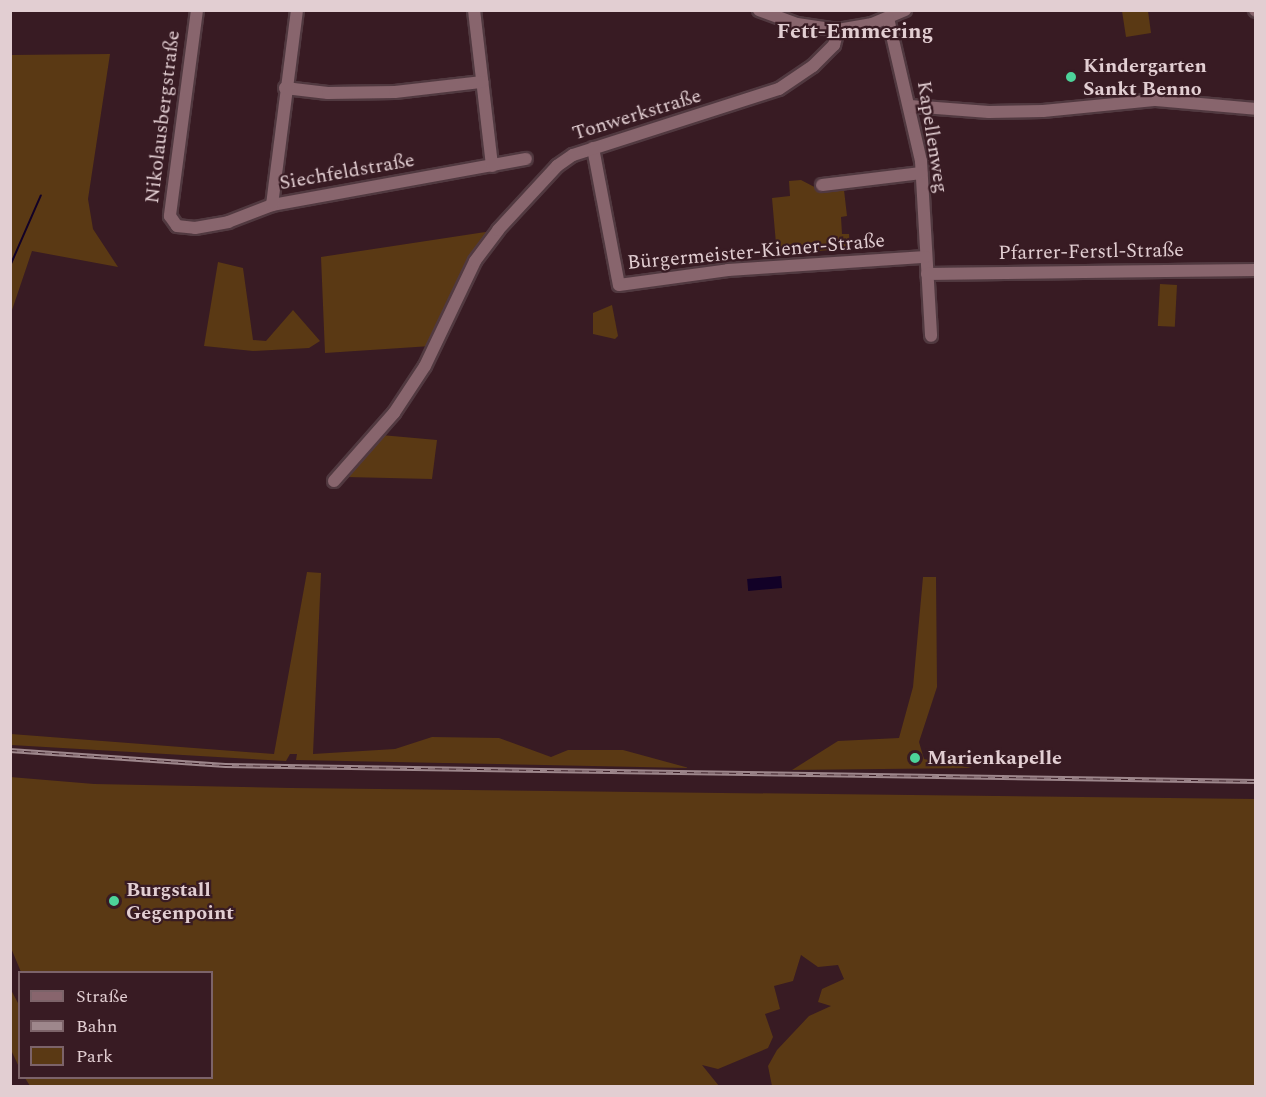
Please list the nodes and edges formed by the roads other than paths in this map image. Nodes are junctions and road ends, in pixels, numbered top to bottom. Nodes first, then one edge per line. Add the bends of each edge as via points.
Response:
1 (197, 10) edge
2 (297, 10) edge
3 (474, 10) edge
4 (759, 10) edge
5 (905, 10) edge
6 (888, 18) junction
7 (838, 30) junction
8 (482, 82) junction
9 (285, 88) junction
10 (910, 106) junction
11 (1256, 109) edge
12 (593, 148) junction
13 (526, 159) dead end
14 (492, 166) junction
15 (921, 173) junction
16 (822, 185) dead end
17 (272, 205) junction
18 (177, 226) joint
19 (927, 257) junction
20 (1256, 270) edge
21 (927, 274) junction
22 (931, 336) dead end
23 (334, 481) dead end

1 - 18 street, Nikolausbergstraße via 170,216
2 - 9 street
3 - 8 street
4 - 7 street via 797,24
5 - 6 street
6 - 7 street
6 - 10 street, Kapellenweg
7 - 12 street, Tonwerkstraße via 834,45 813,66 780,89
8 - 9 street via 395,92 328,93
8 - 14 street
9 - 17 street
10 - 11 street via 1022,111 1156,100
10 - 15 street, Kapellenweg
12 - 19 street, Bürgermeister-Kiener-Straße via 619,285 728,270
12 - 23 street, Tonwerkstraße via 557,166 498,230 456,294 433,350 411,387
13 - 14 street, Siechfeldstraße
14 - 17 street, Siechfeldstraße
15 - 16 street
15 - 19 street, Kapellenweg
17 - 18 street, Siechfeldstraße via 228,222 195,228
19 - 21 street, Kapellenweg
20 - 21 street, Pfarrer-Ferstl-Straße
21 - 22 street, Kapellenweg

